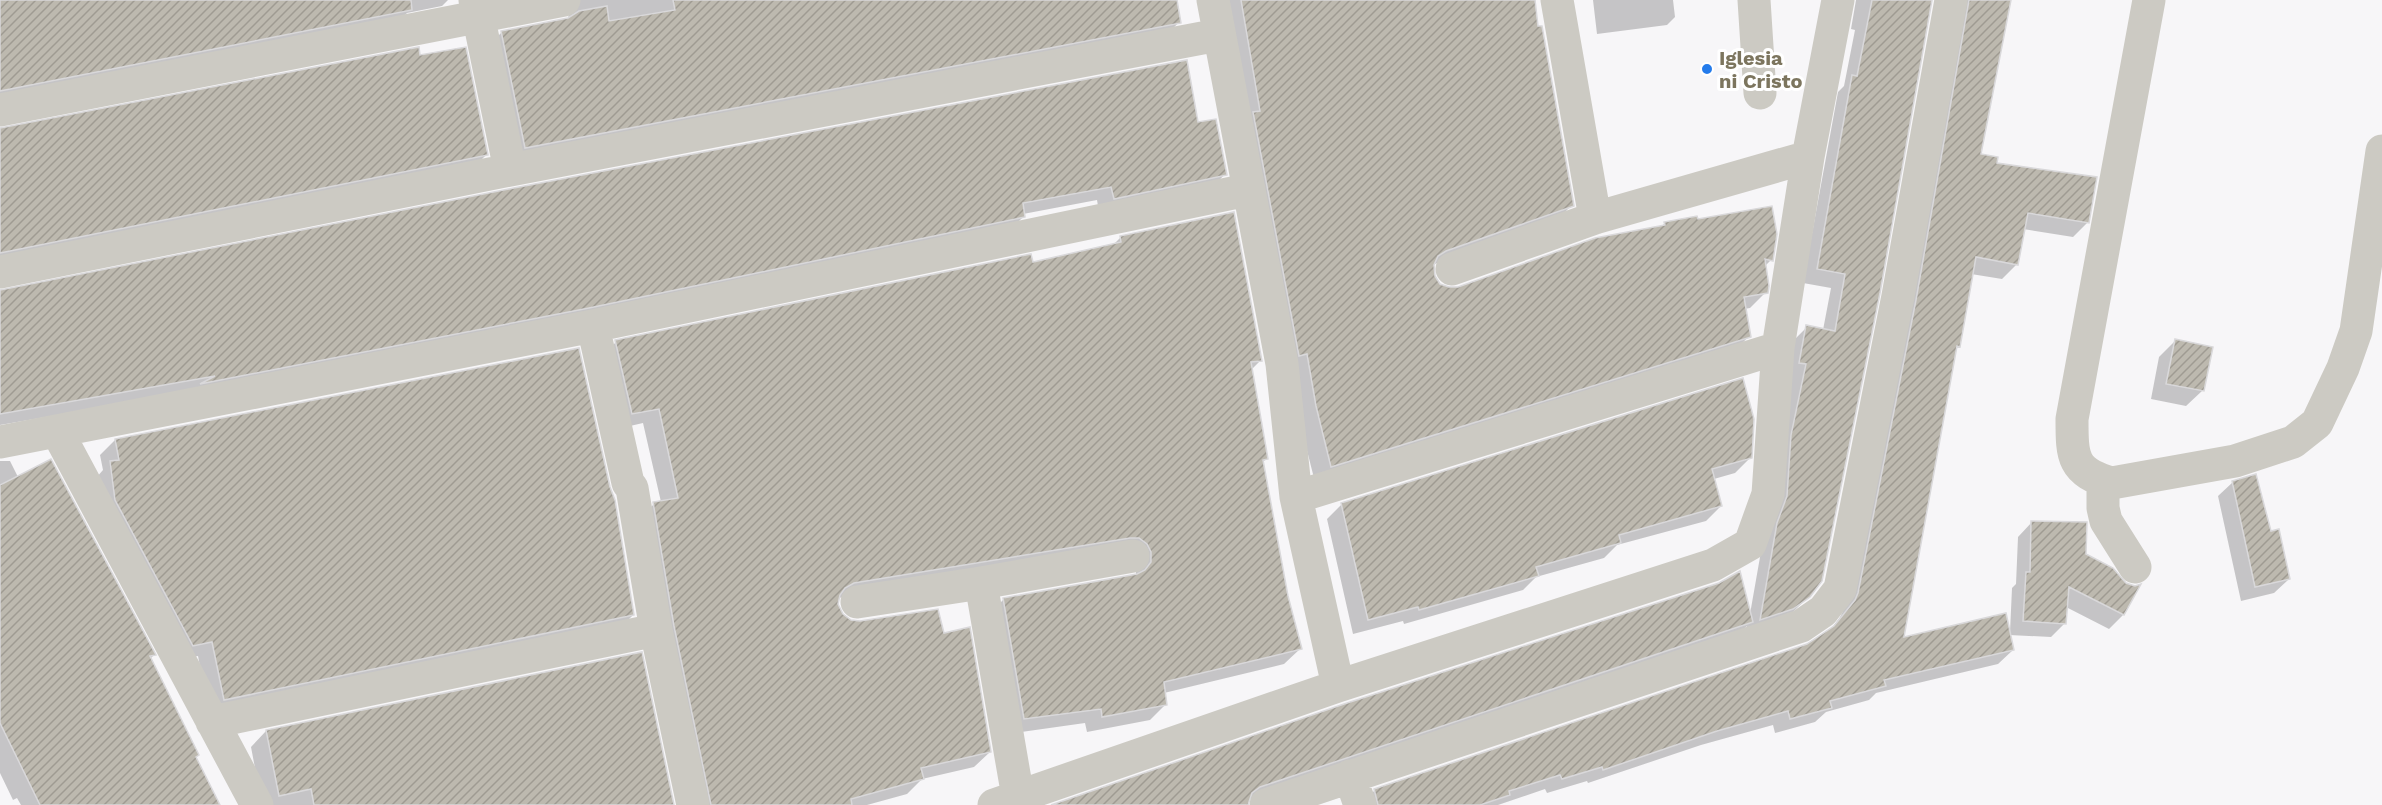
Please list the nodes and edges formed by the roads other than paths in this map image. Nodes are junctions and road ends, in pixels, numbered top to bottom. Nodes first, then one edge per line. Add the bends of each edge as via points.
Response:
1 (564, 0) edge
2 (1213, 0) edge
3 (1557, 0) edge
4 (1754, 0) edge
5 (1838, 0) edge
6 (1951, 0) edge
7 (2149, 0) edge
8 (477, 8) edge
9 (1218, 34) junction
10 (1760, 93) dead end
11 (0, 110) edge
12 (2382, 152) edge
13 (1808, 157) junction
14 (510, 170) junction
15 (1247, 190) junction
16 (1595, 218) junction
17 (1452, 269) dead end
18 (0, 272) edge
19 (593, 326) junction
20 (1778, 348) junction
21 (57, 431) junction
22 (0, 442) edge
23 (2103, 481) junction
24 (1296, 496) junction
25 (1133, 556) dead end
26 (2135, 567) dead end
27 (981, 583) junction
28 (857, 602) dead end
29 (656, 630) junction
30 (1338, 686) junction
31 (212, 722) junction
32 (1355, 791) edge
33 (1006, 801) edge
34 (257, 805) edge
35 (693, 805) edge
36 (1266, 805) edge

1 - 8 street
2 - 9 street
3 - 16 street
4 - 10 street
5 - 13 street
6 - 32 street via 1840,589 1823,611 1801,626
7 - 23 street via 2072,419 2072,450 2080,468
8 - 11 street
8 - 14 street
9 - 14 street
9 - 15 street
12 - 23 street via 2355,331 2343,368 2317,423 2293,442 2235,461 2135,480
13 - 16 street
13 - 20 street
14 - 18 street
15 - 19 street
15 - 24 street via 1282,364
16 - 17 street
19 - 21 street
19 - 29 street via 632,488
20 - 24 street
20 - 30 street via 1768,494 1750,544 1713,565
21 - 22 street
21 - 31 street
23 - 26 street via 2106,521
24 - 30 street
25 - 27 street
27 - 28 street
27 - 33 street
29 - 31 street
29 - 35 street
30 - 33 street
31 - 34 street
32 - 36 street

